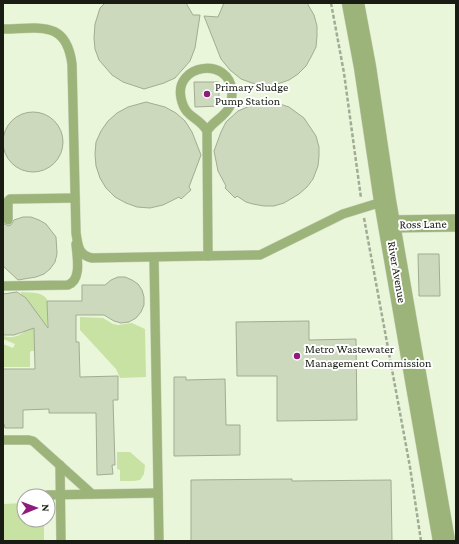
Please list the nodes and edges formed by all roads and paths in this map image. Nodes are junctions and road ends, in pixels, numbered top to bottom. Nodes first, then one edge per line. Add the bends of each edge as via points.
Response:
1 (331, 3) edge
2 (353, 3) edge
3 (3, 29) edge
4 (218, 119) junction
5 (198, 121) junction
6 (207, 131) junction
7 (75, 198) junction
8 (385, 201) junction
9 (362, 208) junction
10 (8, 220) dead end
11 (456, 223) edge
12 (389, 224) junction
13 (76, 233) junction
14 (208, 256) junction
15 (92, 258) junction
16 (154, 258) junction
17 (77, 266) junction
18 (3, 286) edge
19 (3, 440) edge
20 (60, 465) junction
21 (158, 493) junction
22 (56, 494) edge
23 (61, 494) junction
24 (92, 494) junction
25 (61, 541) edge
26 (159, 541) edge
27 (421, 541) edge
28 (444, 541) edge

1 - 9 path via 344,73
2 - 8 street, River Avenue
3 - 7 lane via 48,29 58,33 66,41 72,64
4 - 5 lane via 209,122
4 - 5 lane via 227,111 232,101 230,83 219,71 199,69 187,76 180,91 185,110
4 - 6 lane
5 - 6 lane
6 - 14 lane
7 - 10 lane via 10,199
7 - 13 lane
8 - 9 lane
8 - 12 street, River Avenue
9 - 14 lane via 343,214 260,255
9 - 27 path via 410,467
11 - 12 street, Ross Lane
12 - 28 street, River Avenue
13 - 15 lane via 80,251
13 - 17 lane
14 - 16 lane
15 - 16 lane
15 - 17 lane
16 - 21 lane
17 - 18 lane via 75,281 68,285
19 - 20 lane via 33,441
20 - 23 lane
20 - 24 lane
21 - 24 lane
21 - 26 lane
22 - 23 lane
23 - 24 lane
23 - 25 lane

